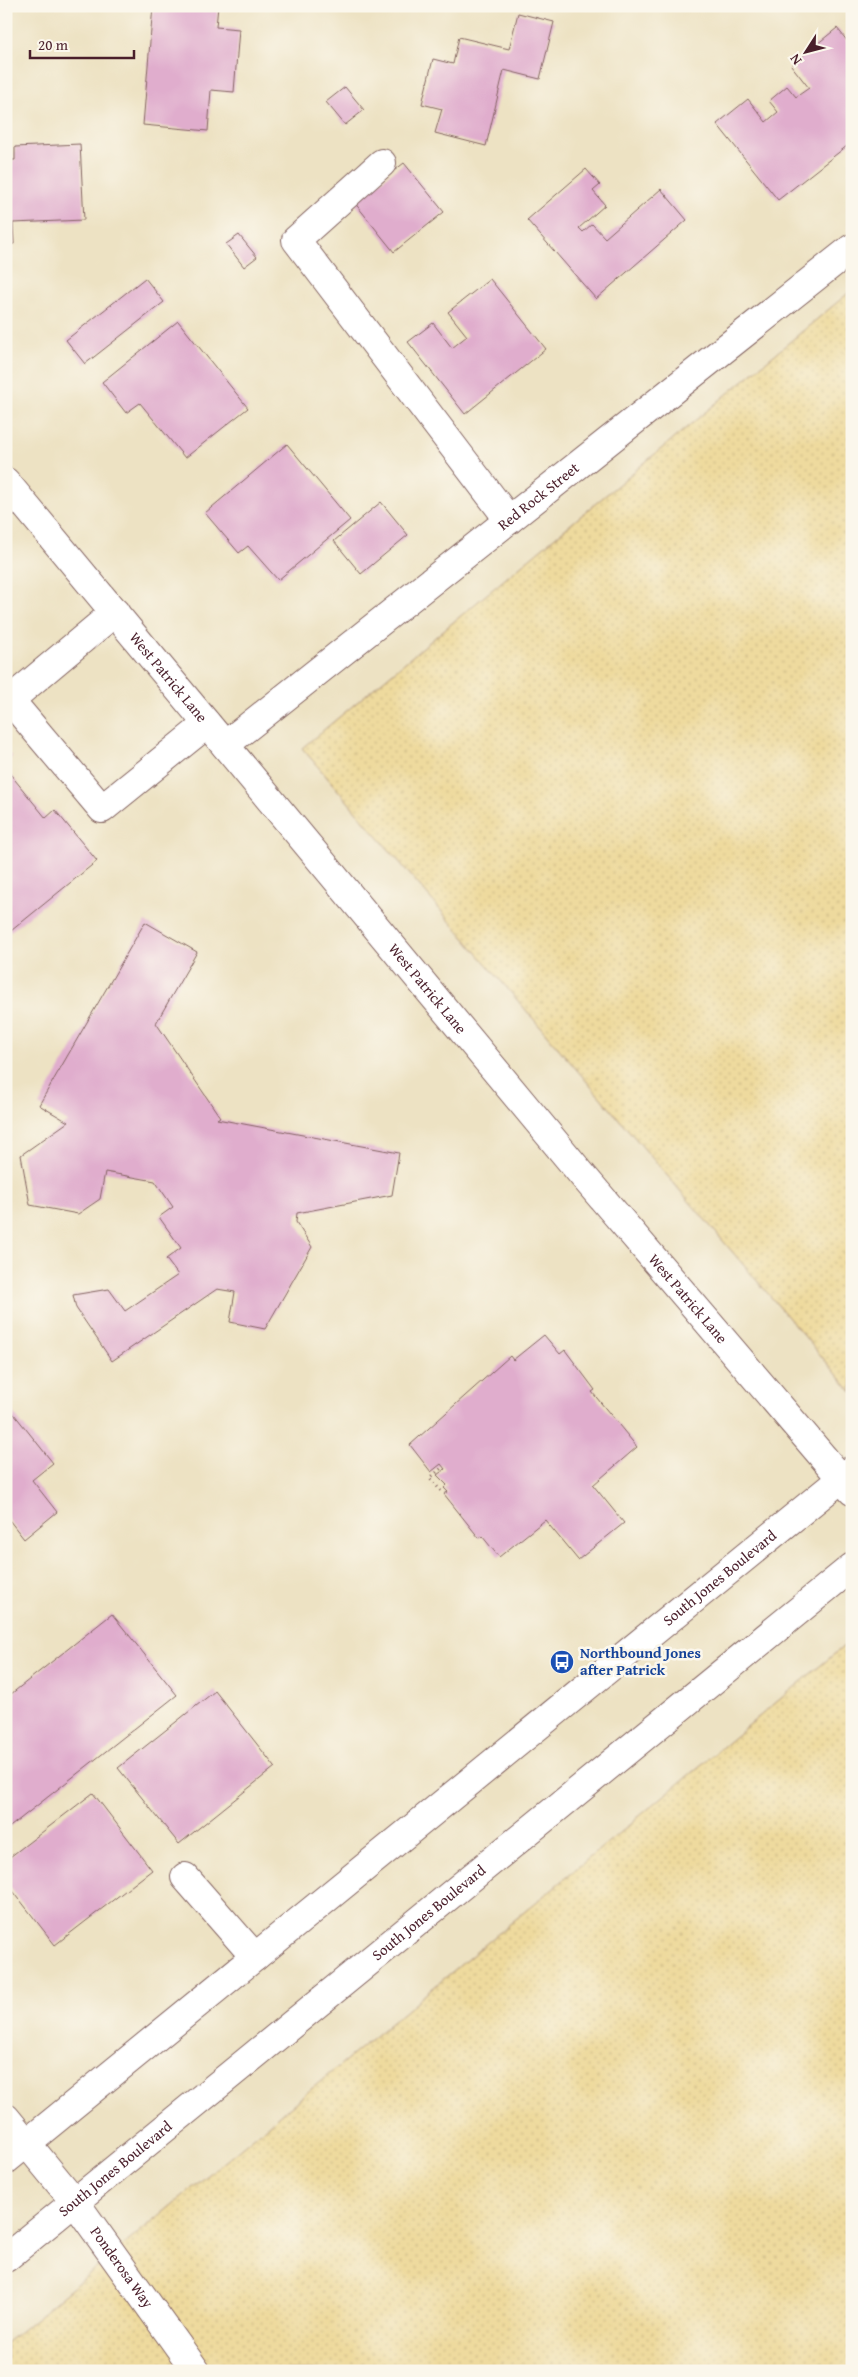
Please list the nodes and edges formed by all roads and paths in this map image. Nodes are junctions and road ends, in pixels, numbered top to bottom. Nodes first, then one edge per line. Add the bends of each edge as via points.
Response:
1 (382, 163) dead end
2 (852, 248) edge
3 (6, 482) edge
4 (510, 520) junction
5 (115, 612) junction
6 (207, 724) junction
7 (225, 746) junction
8 (443, 1466) dead end
9 (848, 1480) edge
10 (442, 1491) dead end
11 (852, 1567) edge
12 (185, 1877) dead end
13 (255, 1957) junction
14 (6, 2118) edge
15 (17, 2152) edge
16 (75, 2202) junction
17 (6, 2258) edge
18 (196, 2371) edge

1 - 4 street via 296,240
2 - 4 street, Red Rock Street
3 - 5 street, West Patrick Lane
4 - 7 street, Red Rock Street
5 - 6 street, West Patrick Lane
5 - 6 street via 10,700 102,809
6 - 7 street, West Patrick Lane
7 - 9 street, West Patrick Lane via 584,1177
8 - 10 path via 430,1478
9 - 13 street, South Jones Boulevard
11 - 16 street, South Jones Boulevard
12 - 13 street
13 - 15 street, South Jones Boulevard
14 - 15 street, Ponderosa Way
15 - 16 street, Ponderosa Way
16 - 17 street, South Jones Boulevard
16 - 18 street, Ponderosa Way

